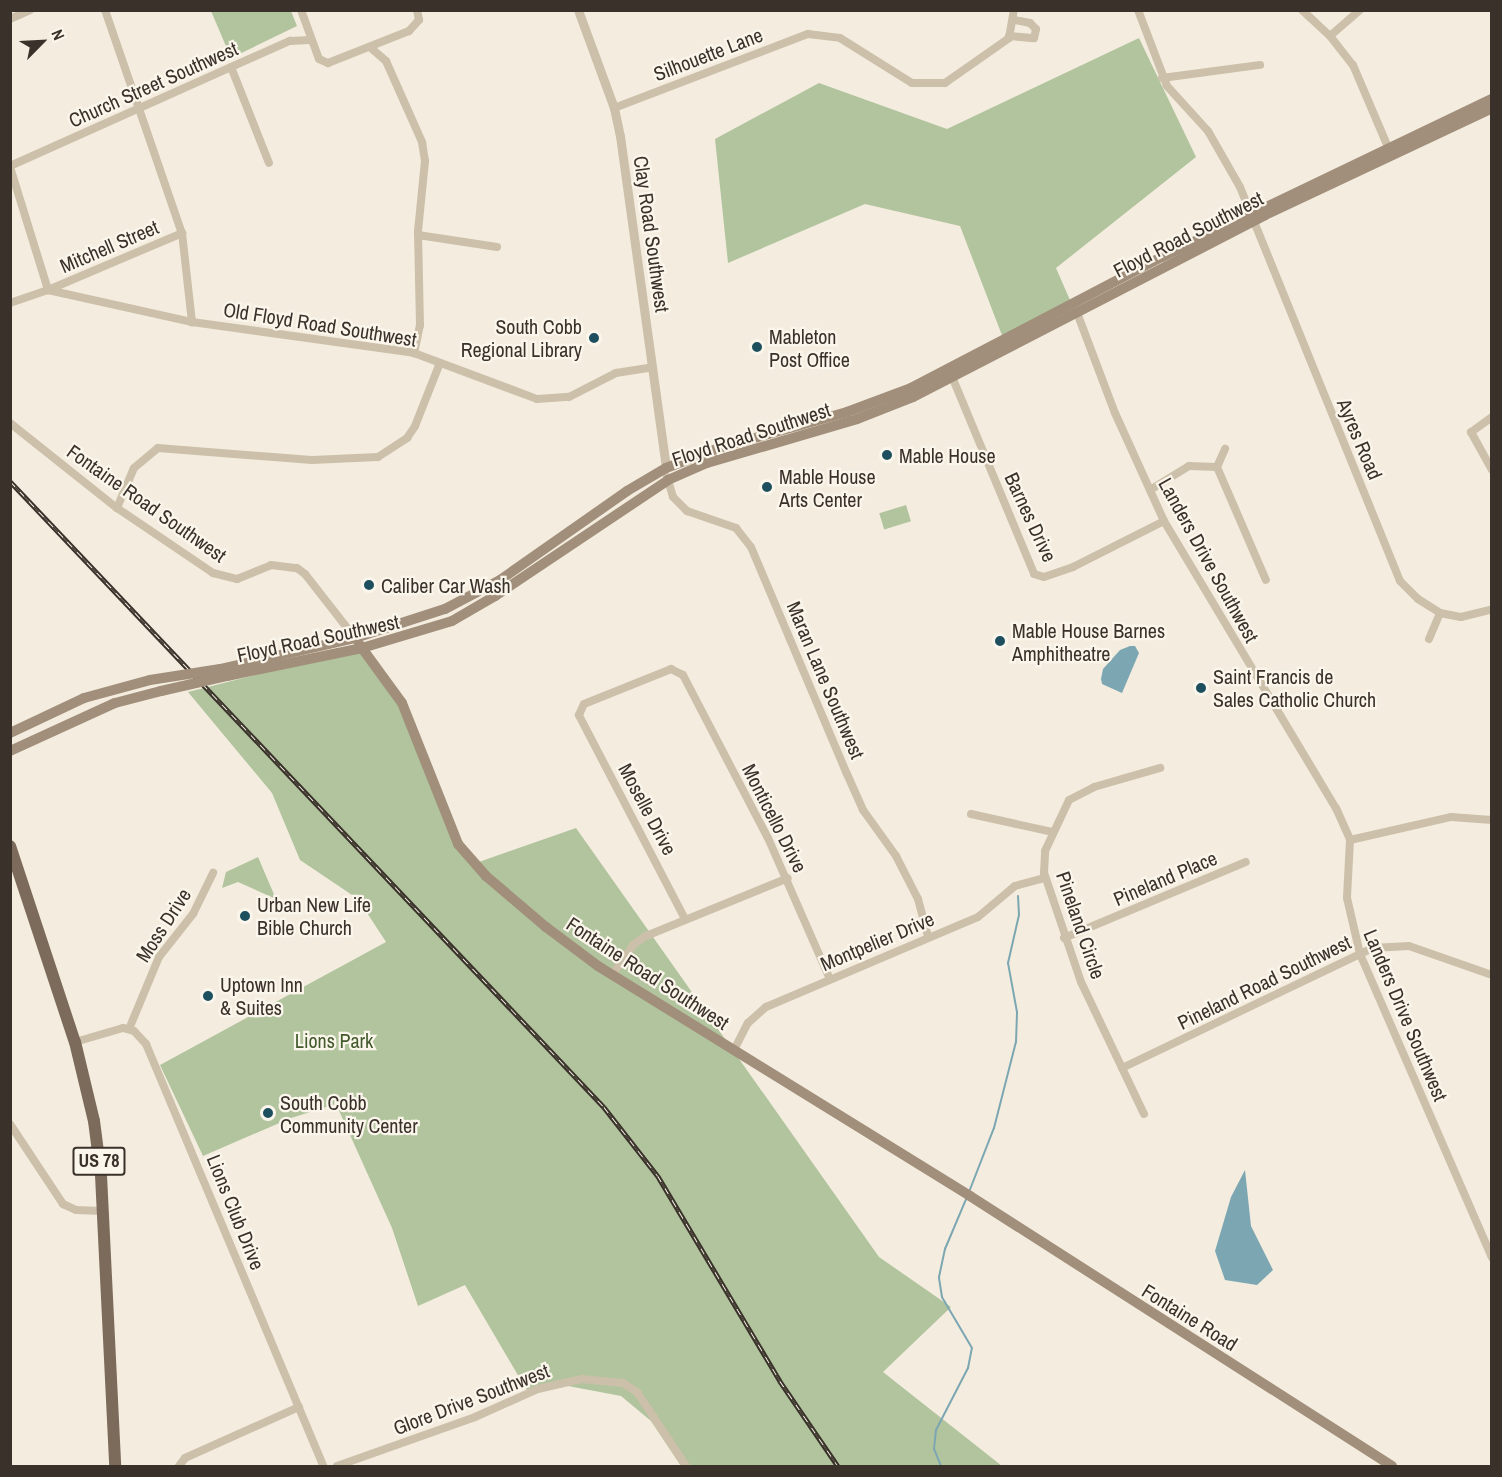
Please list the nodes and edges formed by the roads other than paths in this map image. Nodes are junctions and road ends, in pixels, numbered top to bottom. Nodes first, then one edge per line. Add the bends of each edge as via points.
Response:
1 (30, 10) edge
2 (105, 10) edge
3 (417, 10) edge
4 (578, 10) edge
5 (1014, 10) edge
6 (1138, 10) edge
7 (1302, 10) edge
8 (1360, 10) edge
9 (300, 12) edge
10 (10, 19) edge
11 (1014, 20) junction
12 (304, 26) junction
13 (1009, 36) junction
14 (1330, 36) junction
15 (310, 40) junction
16 (390, 40) junction
17 (290, 41) junction
18 (371, 48) junction
19 (386, 61) junction
20 (1260, 65) dead end
21 (231, 67) junction
22 (1162, 78) junction
23 (1491, 99) edge
24 (614, 108) junction
25 (1491, 108) edge
26 (140, 109) junction
27 (1388, 147) junction
28 (269, 163) dead end
29 (10, 167) edge
30 (1252, 217) junction
31 (182, 233) junction
32 (418, 235) junction
33 (497, 247) dead end
34 (48, 290) junction
35 (10, 303) edge
36 (1075, 307) junction
37 (192, 322) junction
38 (414, 353) junction
39 (440, 363) junction
40 (653, 367) junction
41 (953, 379) junction
42 (1491, 417) edge
43 (10, 423) edge
44 (1225, 449) dead end
45 (1217, 467) junction
46 (666, 468) junction
47 (1491, 470) edge
48 (668, 480) junction
49 (1150, 490) junction
50 (117, 508) junction
51 (1164, 521) junction
52 (1266, 580) dead end
53 (1491, 609) edge
54 (1440, 613) junction
55 (355, 638) junction
56 (1430, 639) dead end
57 (362, 648) junction
58 (223, 673) junction
59 (579, 715) joint
60 (10, 733) edge
61 (10, 751) edge
62 (1160, 768) dead end
63 (971, 814) dead end
64 (1491, 820) edge
65 (1052, 832) junction
66 (1350, 840) junction
67 (10, 846) edge
68 (1246, 862) dead end
69 (213, 873) dead end
70 (788, 878) junction
71 (1044, 878) junction
72 (685, 919) junction
73 (928, 937) junction
74 (1064, 938) junction
75 (1360, 954) junction
76 (614, 974) junction
77 (1491, 975) edge
78 (830, 979) junction
79 (129, 1029) junction
80 (75, 1042) junction
81 (734, 1050) junction
82 (1122, 1068) junction
83 (1144, 1114) dead end
84 (10, 1124) edge
85 (970, 1196) joint
86 (102, 1211) junction
87 (1491, 1258) edge
88 (300, 1407) junction
89 (685, 1466) edge
90 (115, 1467) edge
91 (179, 1467) edge
92 (324, 1467) edge
93 (337, 1467) edge
94 (1392, 1467) edge

1 - 10 street
2 - 26 street
3 - 16 street via 416,26
4 - 24 street, Clay Road Southwest
5 - 11 street
6 - 22 street
7 - 14 street
8 - 14 street
9 - 12 street
11 - 13 street
11 - 13 street via 1030,23 1036,29 1034,38
12 - 15 street
12 - 17 street
13 - 24 street, Silhouette Lane via 945,83 929,86 912,84 840,38 808,34
14 - 27 street via 1353,65
15 - 17 street, Church Street Southwest
15 - 18 street via 319,59 328,63
16 - 18 street
16 - 19 street
17 - 21 street, Church Street Southwest
18 - 19 street
19 - 32 street via 422,141 425,160
20 - 22 street
21 - 26 street, Church Street Southwest
21 - 28 street
22 - 30 street, Ayres Road via 1217,143
23 - 27 main road, Floyd Road Southwest
24 - 40 street, Clay Road Southwest
25 - 30 main road, Floyd Road Southwest
26 - 29 street, Church Street Southwest
26 - 31 street
27 - 30 main road, Floyd Road Southwest
29 - 34 street
30 - 36 main road, Floyd Road Southwest
30 - 54 street, Ayres Road via 1400,582
31 - 34 street, Mitchell Street
31 - 37 street
32 - 33 street
32 - 38 street via 420,325
34 - 35 street
34 - 37 street, Old Floyd Road Southwest
36 - 41 main road, Floyd Road Southwest
36 - 46 main road, Floyd Road Southwest via 876,403 719,448
36 - 49 street, Landers Drive Southwest via 1115,413
37 - 38 street, Old Floyd Road Southwest
38 - 39 street, Old Floyd Road Southwest
39 - 40 street, Old Floyd Road Southwest via 537,399 551,400 569,397 616,373
39 - 50 street via 415,426 407,438 378,457 312,460 158,448 134,468
40 - 46 street, Clay Road Southwest
41 - 48 main road, Floyd Road Southwest via 886,409 736,453
41 - 51 street, Barnes Drive via 1034,574 1044,577 1073,567
42 - 47 street via 1471,432
43 - 50 street, Fontaine Road Southwest
44 - 45 street
45 - 49 street via 1189,466
45 - 52 street
46 - 48 street, Maran Lane Southwest
46 - 55 main road, Floyd Road Southwest via 472,596 417,620
48 - 57 main road, Floyd Road Southwest via 469,612 433,629
48 - 73 street, Maran Lane Southwest via 673,497 687,512 736,528 750,547 864,810 896,856 918,899
49 - 51 street, Landers Drive Southwest
50 - 55 street, Fontaine Road Southwest via 221,577 237,579 279,564 297,568
51 - 66 street, Landers Drive Southwest via 1336,808
53 - 54 street via 1461,617
54 - 56 street
55 - 57 main road, Fontaine Road Southwest
55 - 58 main road, Floyd Road Southwest
57 - 58 main road, Floyd Road Southwest
57 - 76 main road, Fontaine Road Southwest via 402,703 452,832 467,857 546,927
58 - 60 main road, Floyd Road Southwest, bridge via 150,680 84,698
58 - 61 main road, Floyd Road Southwest, bridge via 115,703
59 - 70 street, Monticello Drive via 584,704 670,669 683,675
59 - 72 street, Moselle Drive via 653,850
62 - 65 street, Pineland Circle via 1094,787 1069,800
63 - 65 street
64 - 66 street via 1451,817
65 - 71 street, Pineland Circle via 1045,851
66 - 75 street, Landers Drive Southwest via 1347,898
67 - 80 main road, US 78
68 - 74 street, Pineland Place
69 - 79 street, Moss Drive via 193,915 159,957
70 - 72 street
70 - 78 street, Monticello Drive
71 - 73 street, Montpelier Drive via 1016,886 983,915
71 - 74 street, Pineland Circle
72 - 76 street via 638,940
73 - 78 street, Montpelier Drive
74 - 82 street, Pineland Circle
75 - 77 street, Pineland Road Southwest via 1386,945 1409,946
75 - 82 street, Pineland Road Southwest
75 - 87 street, Landers Drive Southwest
76 - 81 main road, Fontaine Road Southwest
78 - 81 street, Montpelier Drive via 760,1011 748,1023
79 - 80 street
79 - 88 street, Lions Club Drive via 146,1044
80 - 86 main road, US 78 via 94,1121
81 - 85 main road, Fontaine Road Southwest
82 - 83 street, Pineland Circle
84 - 86 street via 63,1204 76,1210
85 - 94 main road, Fontaine Road
86 - 90 main road, US 78
88 - 91 street via 185,1458
88 - 92 street, Lions Club Drive
89 - 93 street, Glore Drive Southwest via 637,1392 623,1383 581,1379 538,1389 475,1417

